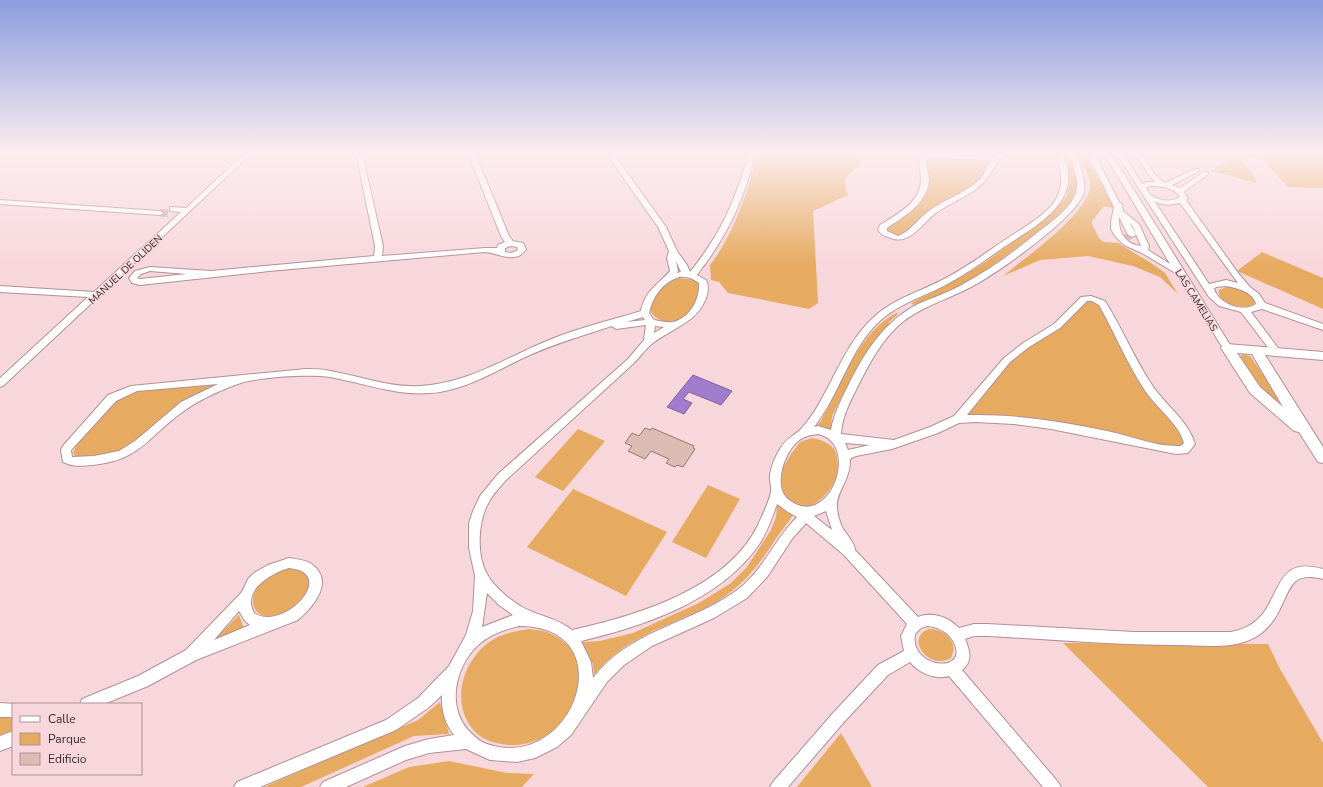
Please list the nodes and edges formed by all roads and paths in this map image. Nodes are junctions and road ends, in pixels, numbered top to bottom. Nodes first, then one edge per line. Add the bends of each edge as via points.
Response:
1 (210, 190) edge
2 (367, 190) edge
3 (486, 190) edge
4 (635, 190) edge
5 (741, 190) edge
6 (923, 190) edge
7 (971, 190) edge
8 (1064, 190) edge
9 (1080, 190) edge
10 (1110, 190) edge
11 (1129, 190) edge
12 (1175, 190) edge
13 (1183, 190) edge
14 (1143, 192) joint
15 (1180, 192) junction
16 (1182, 200) junction
17 (0, 202) edge
18 (1118, 204) junction
19 (186, 212) junction
20 (1123, 213) junction
21 (1134, 241) junction
22 (510, 243) junction
23 (500, 251) junction
24 (673, 251) junction
25 (378, 259) junction
26 (208, 273) junction
27 (1180, 273) junction
28 (689, 274) junction
29 (670, 276) junction
30 (0, 289) edge
31 (1251, 291) junction
32 (1211, 293) junction
33 (96, 295) junction
34 (900, 303) junction
35 (1261, 305) junction
36 (1245, 311) junction
37 (645, 312) junction
38 (913, 312) junction
39 (651, 322) junction
40 (676, 324) junction
41 (608, 325) junction
42 (1323, 327) edge
43 (649, 342) junction
44 (1228, 348) junction
45 (1256, 350) junction
46 (1276, 352) junction
47 (1323, 356) edge
48 (246, 377) junction
49 (0, 384) edge
50 (958, 419) junction
51 (804, 432) junction
52 (1305, 432) junction
53 (836, 438) junction
54 (896, 443) junction
55 (845, 457) junction
56 (1323, 458) edge
57 (776, 492) junction
58 (831, 499) junction
59 (806, 513) junction
60 (858, 561) junction
61 (1323, 574) edge
62 (481, 576) junction
63 (246, 596) junction
64 (538, 621) junction
65 (272, 624) junction
66 (916, 624) junction
67 (957, 635) junction
68 (570, 637) junction
69 (466, 649) junction
70 (912, 654) junction
71 (191, 655) junction
72 (455, 667) junction
73 (953, 670) junction
74 (89, 703) edge
75 (0, 710) edge
76 (12, 710) edge
77 (580, 710) junction
78 (12, 738) edge
79 (468, 741) junction
80 (0, 744) edge
81 (242, 787) edge
82 (328, 787) edge
83 (778, 787) edge
84 (1053, 787) edge

1 - 19 street, MANUEL DE OLIDEN
2 - 25 street via 379,246
3 - 22 street
4 - 24 street via 654,215
5 - 28 street via 724,231 708,256
6 - 7 street via 919,199 906,212 884,227 884,233 897,238 907,234 932,212
8 - 34 street via 1054,207 975,265 946,282
9 - 38 street via 1071,209 1044,232 978,280
10 - 18 street
11 - 27 street, LAS CAMELIAS
12 - 15 street
13 - 15 street
14 - 16 street via 1154,199 1167,202
14 - 32 street
15 - 16 street via 1184,198
16 - 31 street via 1235,275
17 - 19 street via 146,212
18 - 20 street
18 - 21 street via 1114,227 1121,241
19 - 33 street, MANUEL DE OLIDEN
20 - 21 street
20 - 21 street via 1135,224 1145,246
21 - 27 street
22 - 23 street via 503,245
22 - 23 street via 520,245 521,251 509,256
23 - 25 street
24 - 28 street
24 - 29 street via 671,258 674,271
25 - 26 street
26 - 26 street via 150,269 142,270 133,278 140,282
27 - 44 street, LAS CAMELIAS
28 - 29 street
28 - 40 street via 703,282 702,298 691,313
29 - 37 street via 651,294
30 - 33 street
31 - 32 street via 1226,283 1213,285
31 - 35 street via 1260,300
32 - 36 street via 1227,306
33 - 49 street, MANUEL DE OLIDEN
34 - 38 street
34 - 51 street via 878,318 861,337 816,419
35 - 36 street
35 - 42 street
36 - 46 street
37 - 39 street
37 - 41 street
38 - 53 street via 897,322 884,336 861,371 841,409 835,427
39 - 40 street
39 - 41 street
39 - 43 street
40 - 43 street
41 - 48 street via 558,340 530,351 484,375 441,388 397,389 313,372
43 - 62 street via 502,477 488,493 474,528 474,551
44 - 45 street
44 - 52 street, LAS CAMELIAS via 1255,390
45 - 46 street
45 - 52 street, LAS CAMELIAS
46 - 47 street
48 - 48 street via 127,390 112,398 69,445 66,450 67,459 71,462 83,462 123,454 186,404
50 - 50 street via 1045,424 1172,450 1184,450 1190,444 1185,430 1158,402 1139,375 1102,303 1093,298 1084,299 1057,326 1007,360
50 - 54 street
51 - 53 street via 817,430
51 - 57 street via 792,442 779,462
52 - 56 street, LAS CAMELIAS
53 - 54 street
53 - 55 street via 841,443
54 - 55 street via 854,452
55 - 58 street via 840,483
57 - 59 street via 786,506
57 - 68 street via 762,529 753,543 739,561 704,588 628,622
58 - 59 street via 826,505
58 - 60 street via 830,513 833,520
59 - 60 street
59 - 77 street via 755,583 721,608 642,644 620,659 600,679
60 - 66 street
61 - 67 street via 1306,571 1290,577 1286,580 1274,608 1258,628 1234,638 1095,637 987,630 974,630
62 - 64 street via 507,605
62 - 69 street via 482,597 478,619
63 - 65 street via 244,605 252,620
63 - 65 street via 258,578 278,566 299,564 313,573 316,580 315,589 304,608 294,616
63 - 71 street
64 - 68 street via 556,626
64 - 69 street via 519,620 499,625 481,635
65 - 71 street via 250,630
66 - 67 street via 921,621 934,621
66 - 70 street via 910,629 908,637 908,646
67 - 73 street via 964,655
68 - 77 street via 581,652 587,670 586,690
69 - 72 street
70 - 73 street via 931,670
70 - 83 street via 883,670
71 - 74 street via 143,681
72 - 79 street via 449,687 449,707 456,726
72 - 81 street via 432,695 391,725
73 - 84 street
75 - 76 street
77 - 79 street via 567,728 550,743 529,753 507,756 486,752
78 - 80 street
79 - 82 street via 429,746 405,753

